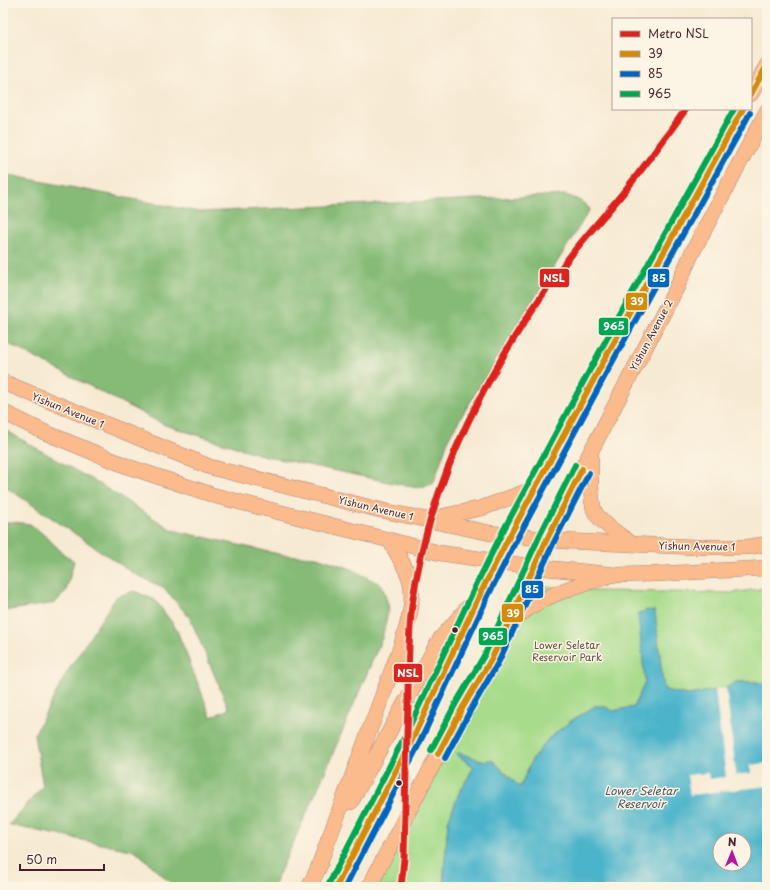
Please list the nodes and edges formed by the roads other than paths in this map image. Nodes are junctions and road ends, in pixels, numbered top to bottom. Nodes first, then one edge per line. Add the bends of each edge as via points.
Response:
1 (767, 65) edge
2 (752, 92) edge
3 (742, 110) edge
4 (767, 111) edge
5 (3, 382) edge
6 (3, 412) edge
7 (591, 450) junction
8 (536, 488) junction
9 (428, 519) junction
10 (510, 535) junction
11 (547, 539) junction
12 (390, 541) junction
13 (632, 544) junction
14 (767, 544) edge
15 (767, 548) edge
16 (496, 562) junction
17 (767, 564) edge
18 (535, 567) junction
19 (767, 568) edge
20 (617, 575) junction
21 (482, 590) junction
22 (508, 625) junction
23 (316, 872) junction
24 (309, 887) edge
25 (336, 887) edge
26 (369, 887) edge

1 - 2 main road
3 - 8 main road
4 - 7 main road, Yishun Avenue 2
5 - 9 main road, Yishun Avenue 1 via 210,467 380,510
6 - 12 main road via 129,467 187,487
7 - 11 main road, Yishun Avenue 2
7 - 13 main road via 592,499 595,512 602,521
8 - 9 main road via 482,508
8 - 10 main road
9 - 10 main road, Yishun Avenue 1
10 - 11 main road, Yishun Avenue 1
10 - 16 main road
11 - 13 main road, Yishun Avenue 1
11 - 18 main road, Yishun Avenue 2
12 - 16 main road
12 - 23 main road via 411,585 410,613 401,646
13 - 14 main road, Yishun Avenue 1 via 695,547
15 - 17 main road via 764,550 763,560
16 - 18 main road
16 - 21 main road
18 - 20 main road
18 - 22 main road, Yishun Avenue 2
19 - 20 main road
20 - 22 main road via 561,591 531,606
21 - 23 main road via 436,646 345,813 334,841
21 - 25 main road via 412,740
22 - 26 main road, Yishun Avenue 2
23 - 24 main road

